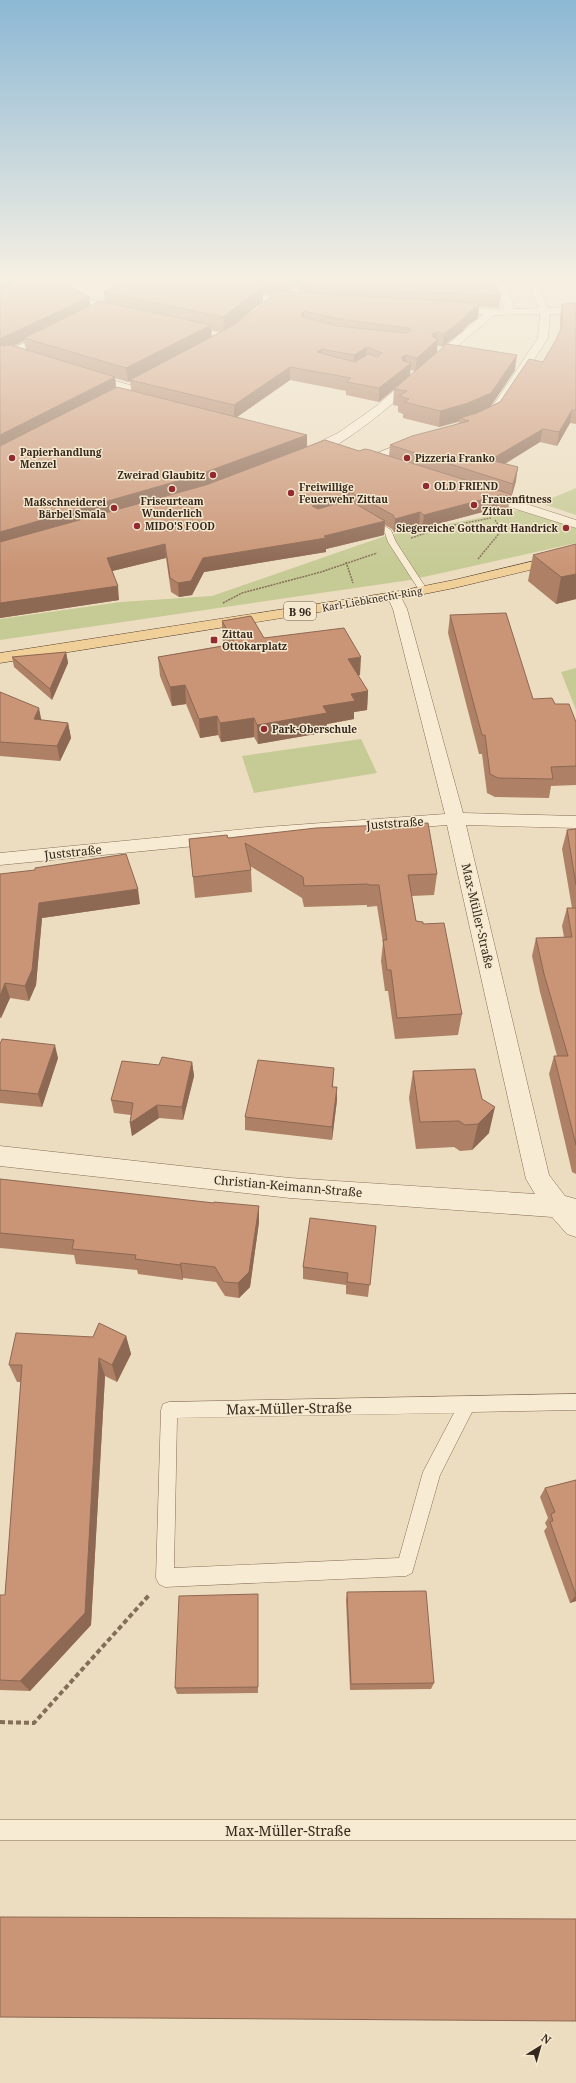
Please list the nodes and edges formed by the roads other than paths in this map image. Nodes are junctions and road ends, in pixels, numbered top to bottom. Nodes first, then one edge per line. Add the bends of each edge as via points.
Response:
1 (82, 374) edge
2 (416, 374) edge
3 (520, 374) edge
4 (141, 382) edge
5 (129, 388) junction
6 (136, 399) edge
7 (465, 425) edge
8 (430, 435) edge
9 (305, 441) edge
10 (327, 446) junction
11 (340, 450) edge
12 (360, 455) edge
13 (374, 459) junction
14 (291, 460) edge
15 (389, 464) edge
16 (471, 490) edge
17 (362, 517) edge
18 (576, 524) edge
19 (576, 555) edge
20 (424, 590) junction
21 (394, 596) junction
22 (0, 658) edge
23 (455, 819) junction
24 (576, 822) edge
25 (0, 859) edge
26 (0, 1156) edge
27 (567, 1206) edge
28 (576, 1226) edge
29 (576, 1402) edge
30 (468, 1404) junction
31 (0, 1830) edge
32 (576, 1830) edge

1 - 5 street
2 - 10 street via 395,397
3 - 7 street via 494,412
4 - 5 street
5 - 6 street via 118,394
8 - 13 street
9 - 10 street
10 - 11 street
10 - 14 street
12 - 13 street
13 - 15 street
16 - 18 street
17 - 20 lane via 388,532
19 - 20 main road, Karl-Liebknecht-Ring / B 96
20 - 21 main road, Karl-Liebknecht-Ring / B 96
21 - 22 main road, Karl-Liebknecht-Ring / B 96
21 - 23 street, Max-Müller-Straße via 400,609
23 - 24 street, Juststraße
23 - 25 street, Juststraße via 267,833
23 - 27 street, Max-Müller-Straße via 538,1179
26 - 27 street, Christian-Keimann-Straße via 290,1188
27 - 28 street, Max-Müller-Straße
29 - 30 lane, Max-Müller-Straße
30 - 30 lane, Max-Müller-Straße via 432,1472 406,1567 165,1578 169,1410
31 - 32 lane, Max-Müller-Straße

